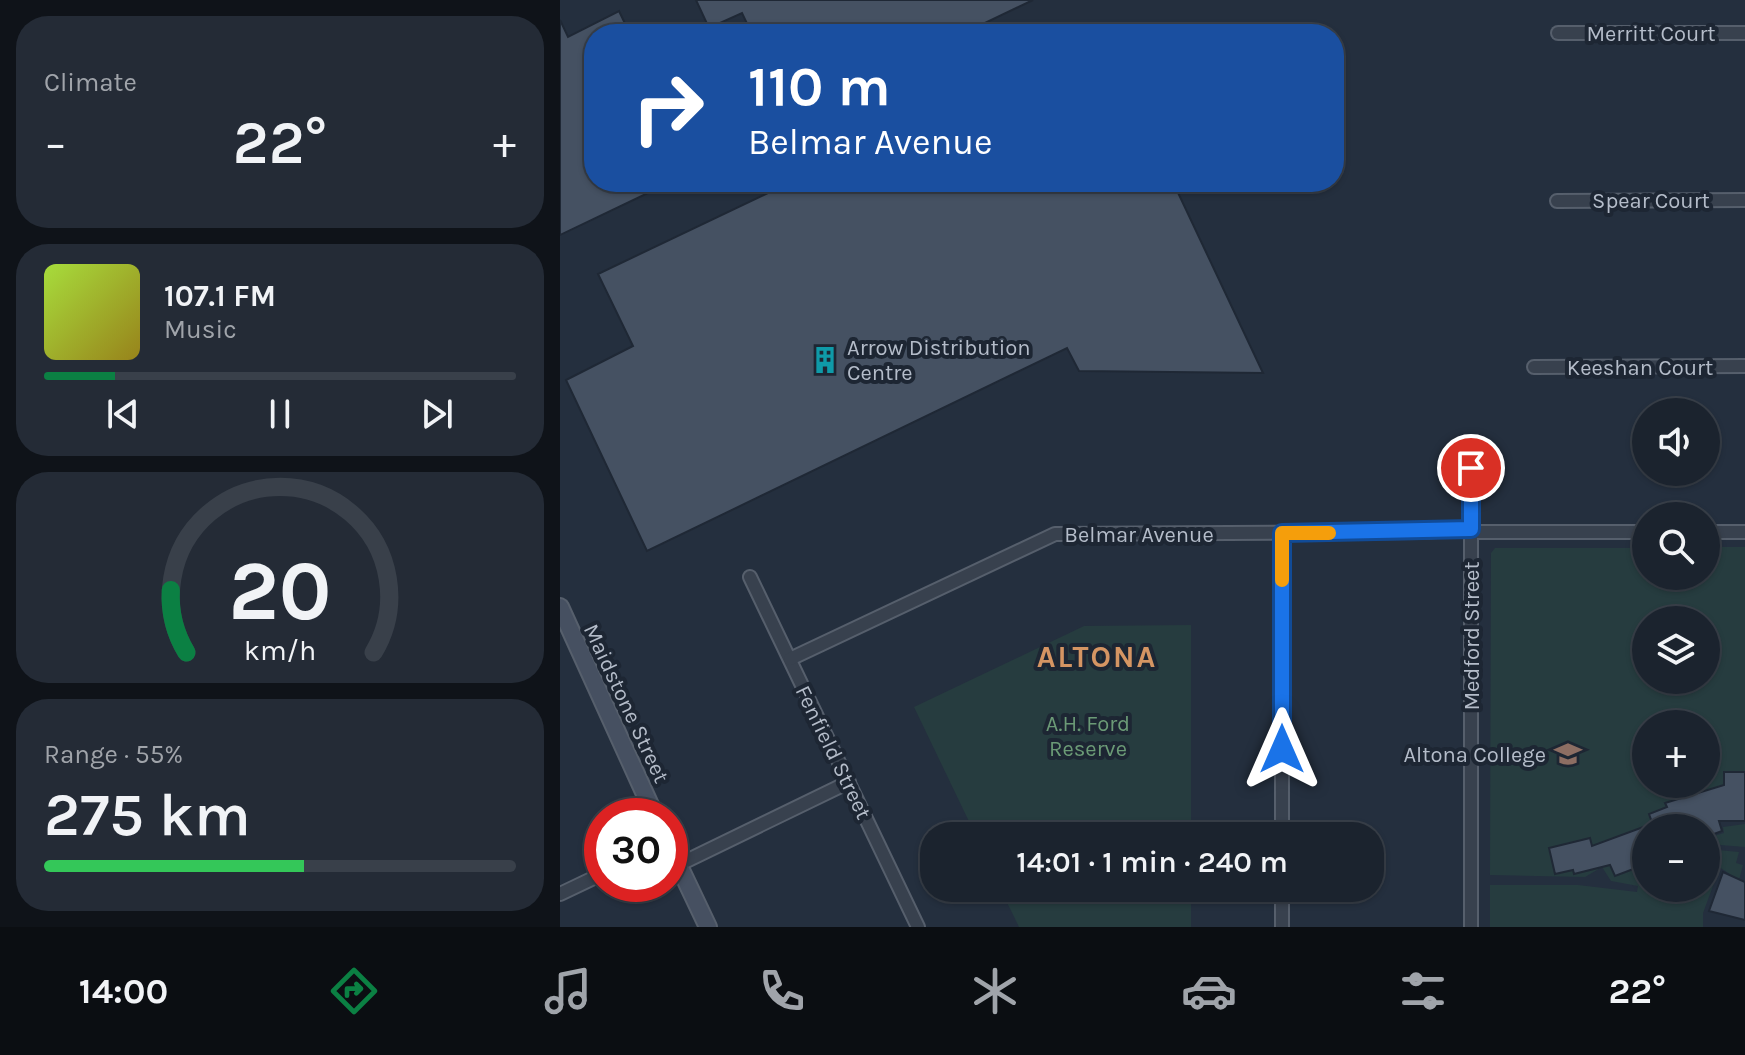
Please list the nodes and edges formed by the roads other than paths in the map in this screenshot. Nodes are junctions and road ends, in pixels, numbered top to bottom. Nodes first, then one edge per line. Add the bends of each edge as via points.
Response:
1 (1558, 33) dead end
2 (1745, 33) edge
3 (1745, 200) edge
4 (1557, 201) dead end
5 (1745, 366) edge
6 (1534, 367) dead end
7 (1471, 442) dead end
8 (1632, 532) edge
9 (1720, 532) edge
10 (1745, 532) edge
11 (1282, 533) junction
12 (1471, 533) junction
13 (750, 577) dead end
14 (560, 607) edge
15 (790, 659) junction
16 (849, 782) junction
17 (647, 798) edge
18 (1282, 822) edge
19 (688, 860) edge
20 (584, 883) edge
21 (688, 886) edge
22 (560, 894) edge
23 (1282, 902) edge
24 (708, 927) edge
25 (918, 927) edge
26 (1282, 927) edge
27 (1471, 927) edge

1 - 2 street, Merritt Court
3 - 4 street, Spear Court
5 - 6 street, Keeshan Court
7 - 12 street, Medford Street
8 - 12 street, Belmar Avenue
9 - 10 street
11 - 12 street, Belmar Avenue
11 - 15 street, Belmar Avenue via 1055,534
11 - 18 street
12 - 27 street, Medford Street
13 - 15 street, Fenfield Street
14 - 17 main road, Maidstone Street
15 - 16 street, Fenfield Street
16 - 19 street
16 - 25 street, Fenfield Street
20 - 22 street
21 - 24 main road
23 - 26 street

